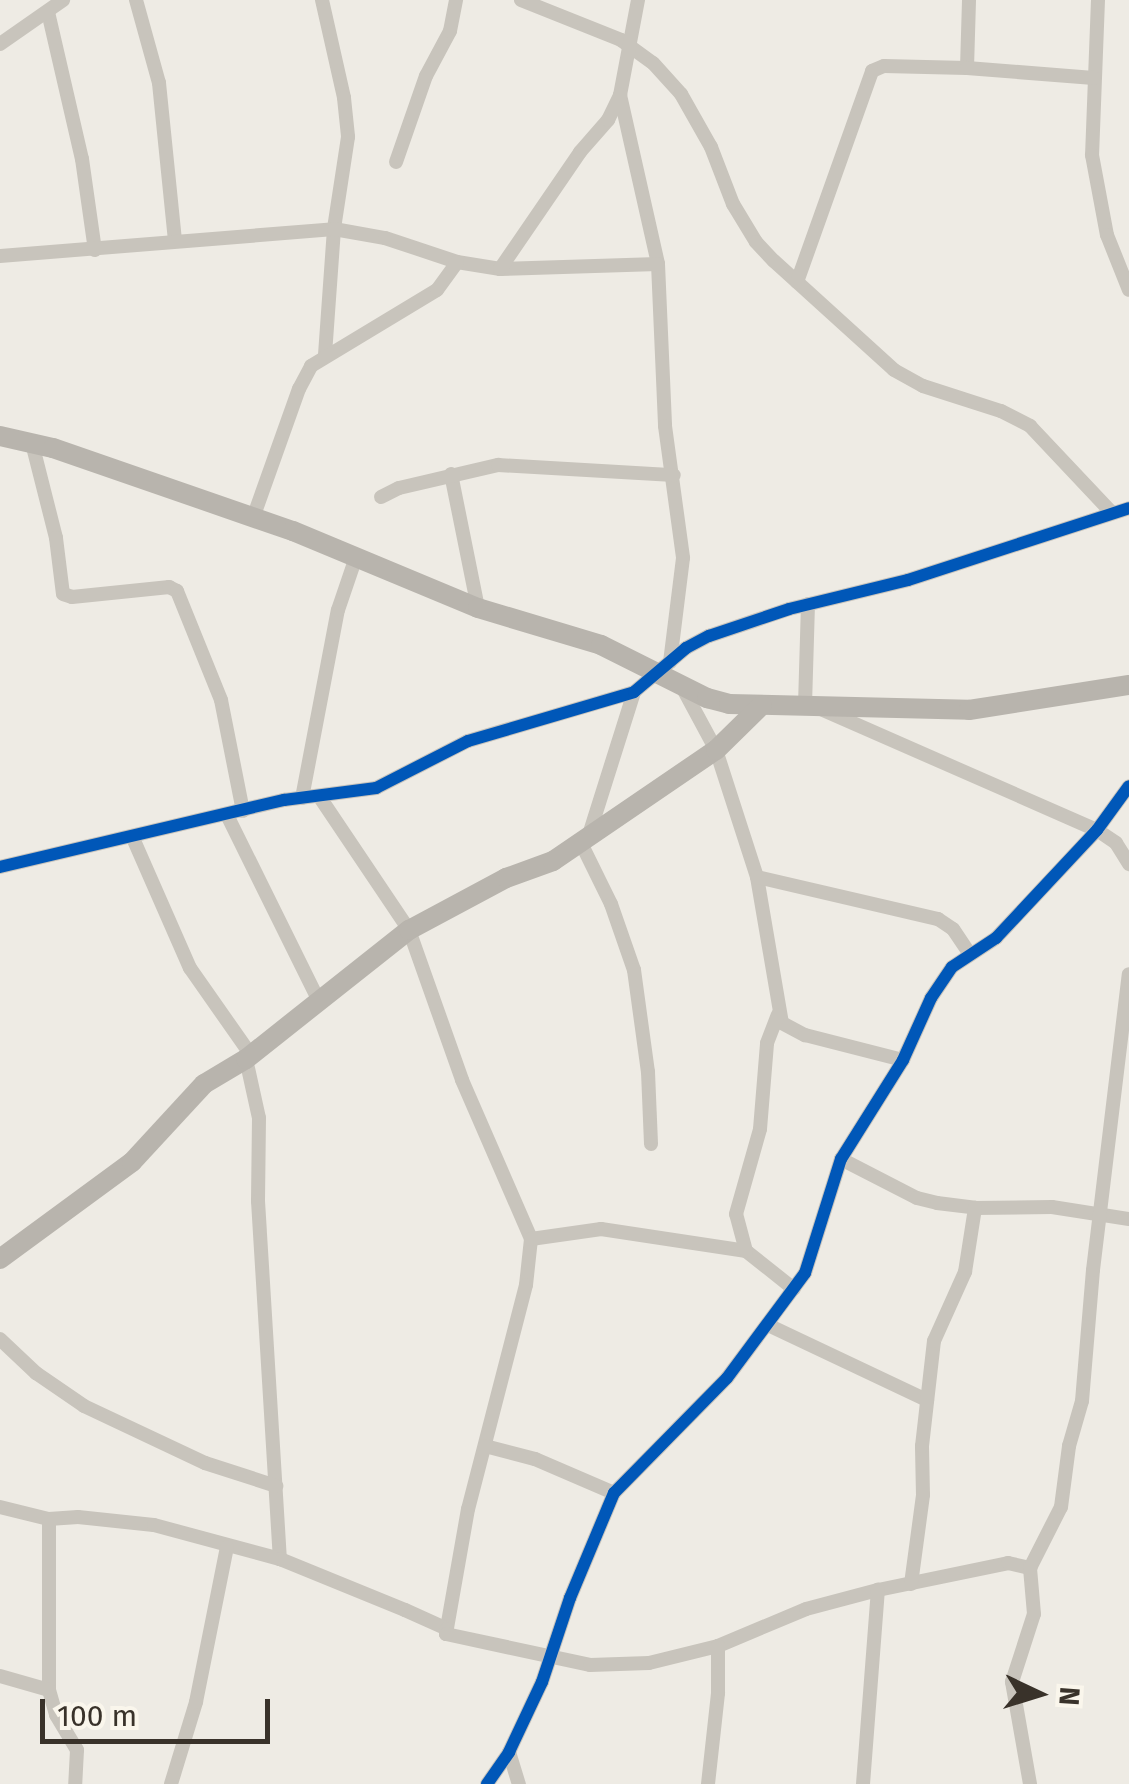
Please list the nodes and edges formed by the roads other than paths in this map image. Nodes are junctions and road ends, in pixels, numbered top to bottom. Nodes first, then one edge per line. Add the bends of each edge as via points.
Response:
1 (136, 0) edge
2 (322, 0) edge
3 (456, 0) edge
4 (521, 0) edge
5 (638, 0) edge
6 (969, 0) edge
7 (1098, 0) edge
8 (58, 3) edge
9 (0, 44) edge
10 (631, 49) junction
11 (966, 68) junction
12 (1094, 78) junction
13 (620, 94) junction
14 (396, 162) dead end
15 (334, 229) junction
16 (175, 240) junction
17 (95, 250) junction
18 (0, 256) edge
19 (456, 262) junction
20 (658, 264) junction
21 (500, 269) junction
22 (797, 282) junction
23 (1129, 290) edge
24 (326, 354) junction
25 (0, 436) edge
26 (32, 442) junction
27 (451, 474) junction
28 (674, 475) junction
29 (381, 497) dead end
30 (1129, 508) edge
31 (1112, 512) junction
32 (253, 518) junction
33 (356, 557) junction
34 (808, 604) junction
35 (478, 608) junction
36 (665, 668) junction
37 (680, 684) junction
38 (1129, 685) edge
39 (634, 692) junction
40 (808, 705) junction
41 (762, 706) junction
42 (716, 750) junction
43 (1129, 786) edge
44 (320, 796) junction
45 (302, 798) junction
46 (235, 813) junction
47 (1098, 830) junction
48 (132, 836) junction
49 (585, 840) junction
50 (1129, 864) edge
51 (0, 867) edge
52 (756, 877) junction
53 (409, 930) junction
54 (969, 952) junction
55 (1129, 974) edge
56 (320, 1003) junction
57 (778, 1016) junction
58 (249, 1057) junction
59 (903, 1060) junction
60 (651, 1144) dead end
61 (840, 1159) junction
62 (975, 1208) junction
63 (1099, 1214) junction
64 (1129, 1219) edge
65 (532, 1239) junction
66 (746, 1251) junction
67 (0, 1260) edge
68 (794, 1289) junction
69 (768, 1325) junction
70 (0, 1338) edge
71 (927, 1400) junction
72 (485, 1446) junction
73 (276, 1486) junction
74 (614, 1493) junction
75 (0, 1506) edge
76 (49, 1519) junction
77 (227, 1547) junction
78 (280, 1559) junction
79 (1030, 1568) junction
80 (911, 1584) junction
81 (878, 1590) junction
82 (446, 1634) junction
83 (718, 1646) junction
84 (551, 1656) junction
85 (0, 1676) edge
86 (49, 1690) junction
87 (509, 1752) junction
88 (75, 1784) edge
89 (170, 1784) edge
90 (487, 1784) edge
91 (520, 1784) edge
92 (708, 1784) edge
93 (863, 1784) edge
94 (1030, 1784) edge

1 - 16 street via 160,83
2 - 15 street via 348,137
3 - 14 street via 450,31 426,76
4 - 10 street
5 - 10 street
6 - 11 street
7 - 12 street
8 - 9 street
8 - 17 street
10 - 13 street
10 - 22 street via 681,94 756,242
11 - 12 street
11 - 22 street via 872,71
12 - 23 street via 1092,155 1107,234
13 - 20 street
13 - 21 street
15 - 16 street
15 - 19 street
15 - 24 street
16 - 17 street
17 - 18 street
19 - 21 street
19 - 24 street via 437,290
20 - 21 street
20 - 28 street via 665,426
22 - 31 street via 894,370 1030,426
24 - 32 street via 299,389
25 - 26 street
26 - 32 street
26 - 46 street via 63,594 178,591 220,700
27 - 28 street via 527,464
27 - 29 street
27 - 35 street
28 - 36 street via 683,558
30 - 31 street
31 - 34 street via 908,580
32 - 33 street
33 - 35 street
33 - 45 street via 334,628
34 - 36 street via 708,636
34 - 40 street
35 - 36 street
36 - 37 street
36 - 39 street
37 - 41 street via 729,704
37 - 42 street
38 - 40 street via 968,710
39 - 44 street via 468,742 376,788
39 - 49 street
40 - 41 street
40 - 47 street
41 - 42 street
42 - 49 street
42 - 52 street
43 - 47 street
44 - 45 street
44 - 53 street
45 - 46 street
46 - 48 street
46 - 56 street
47 - 50 street
47 - 54 street via 996,938
48 - 51 street
48 - 58 street via 190,968
49 - 53 street
49 - 60 street via 634,970
52 - 54 street via 938,920 953,928
52 - 57 street
53 - 56 street
53 - 65 street via 462,1080
54 - 59 street via 931,998
55 - 63 street
56 - 58 street
57 - 59 street via 805,1035
57 - 66 street via 767,1042 760,1128 736,1214
58 - 67 street via 204,1084 132,1162
58 - 73 street via 260,1118 258,1218
59 - 61 street
61 - 62 street via 918,1198
61 - 68 street via 814,1251
62 - 63 street
62 - 71 street via 965,1272 936,1332
63 - 64 street
63 - 79 street via 1082,1401 1060,1507
65 - 66 street via 601,1229
65 - 72 street
66 - 68 street
68 - 69 street
69 - 71 street
69 - 74 street via 728,1378
70 - 73 street via 36,1374 84,1406 204,1462
71 - 80 street via 924,1494
72 - 74 street
72 - 82 street
73 - 78 street
74 - 84 street
75 - 76 street
76 - 77 street via 154,1525
76 - 86 street
77 - 78 street
77 - 89 street via 196,1702
78 - 82 street
79 - 80 street via 1008,1564
79 - 94 street via 1034,1614 1012,1698
80 - 81 street
81 - 83 street via 806,1609
81 - 93 street
82 - 84 street
83 - 84 street via 610,1665
83 - 92 street
84 - 87 street
85 - 86 street
86 - 88 street via 77,1750
87 - 90 street
87 - 91 street

